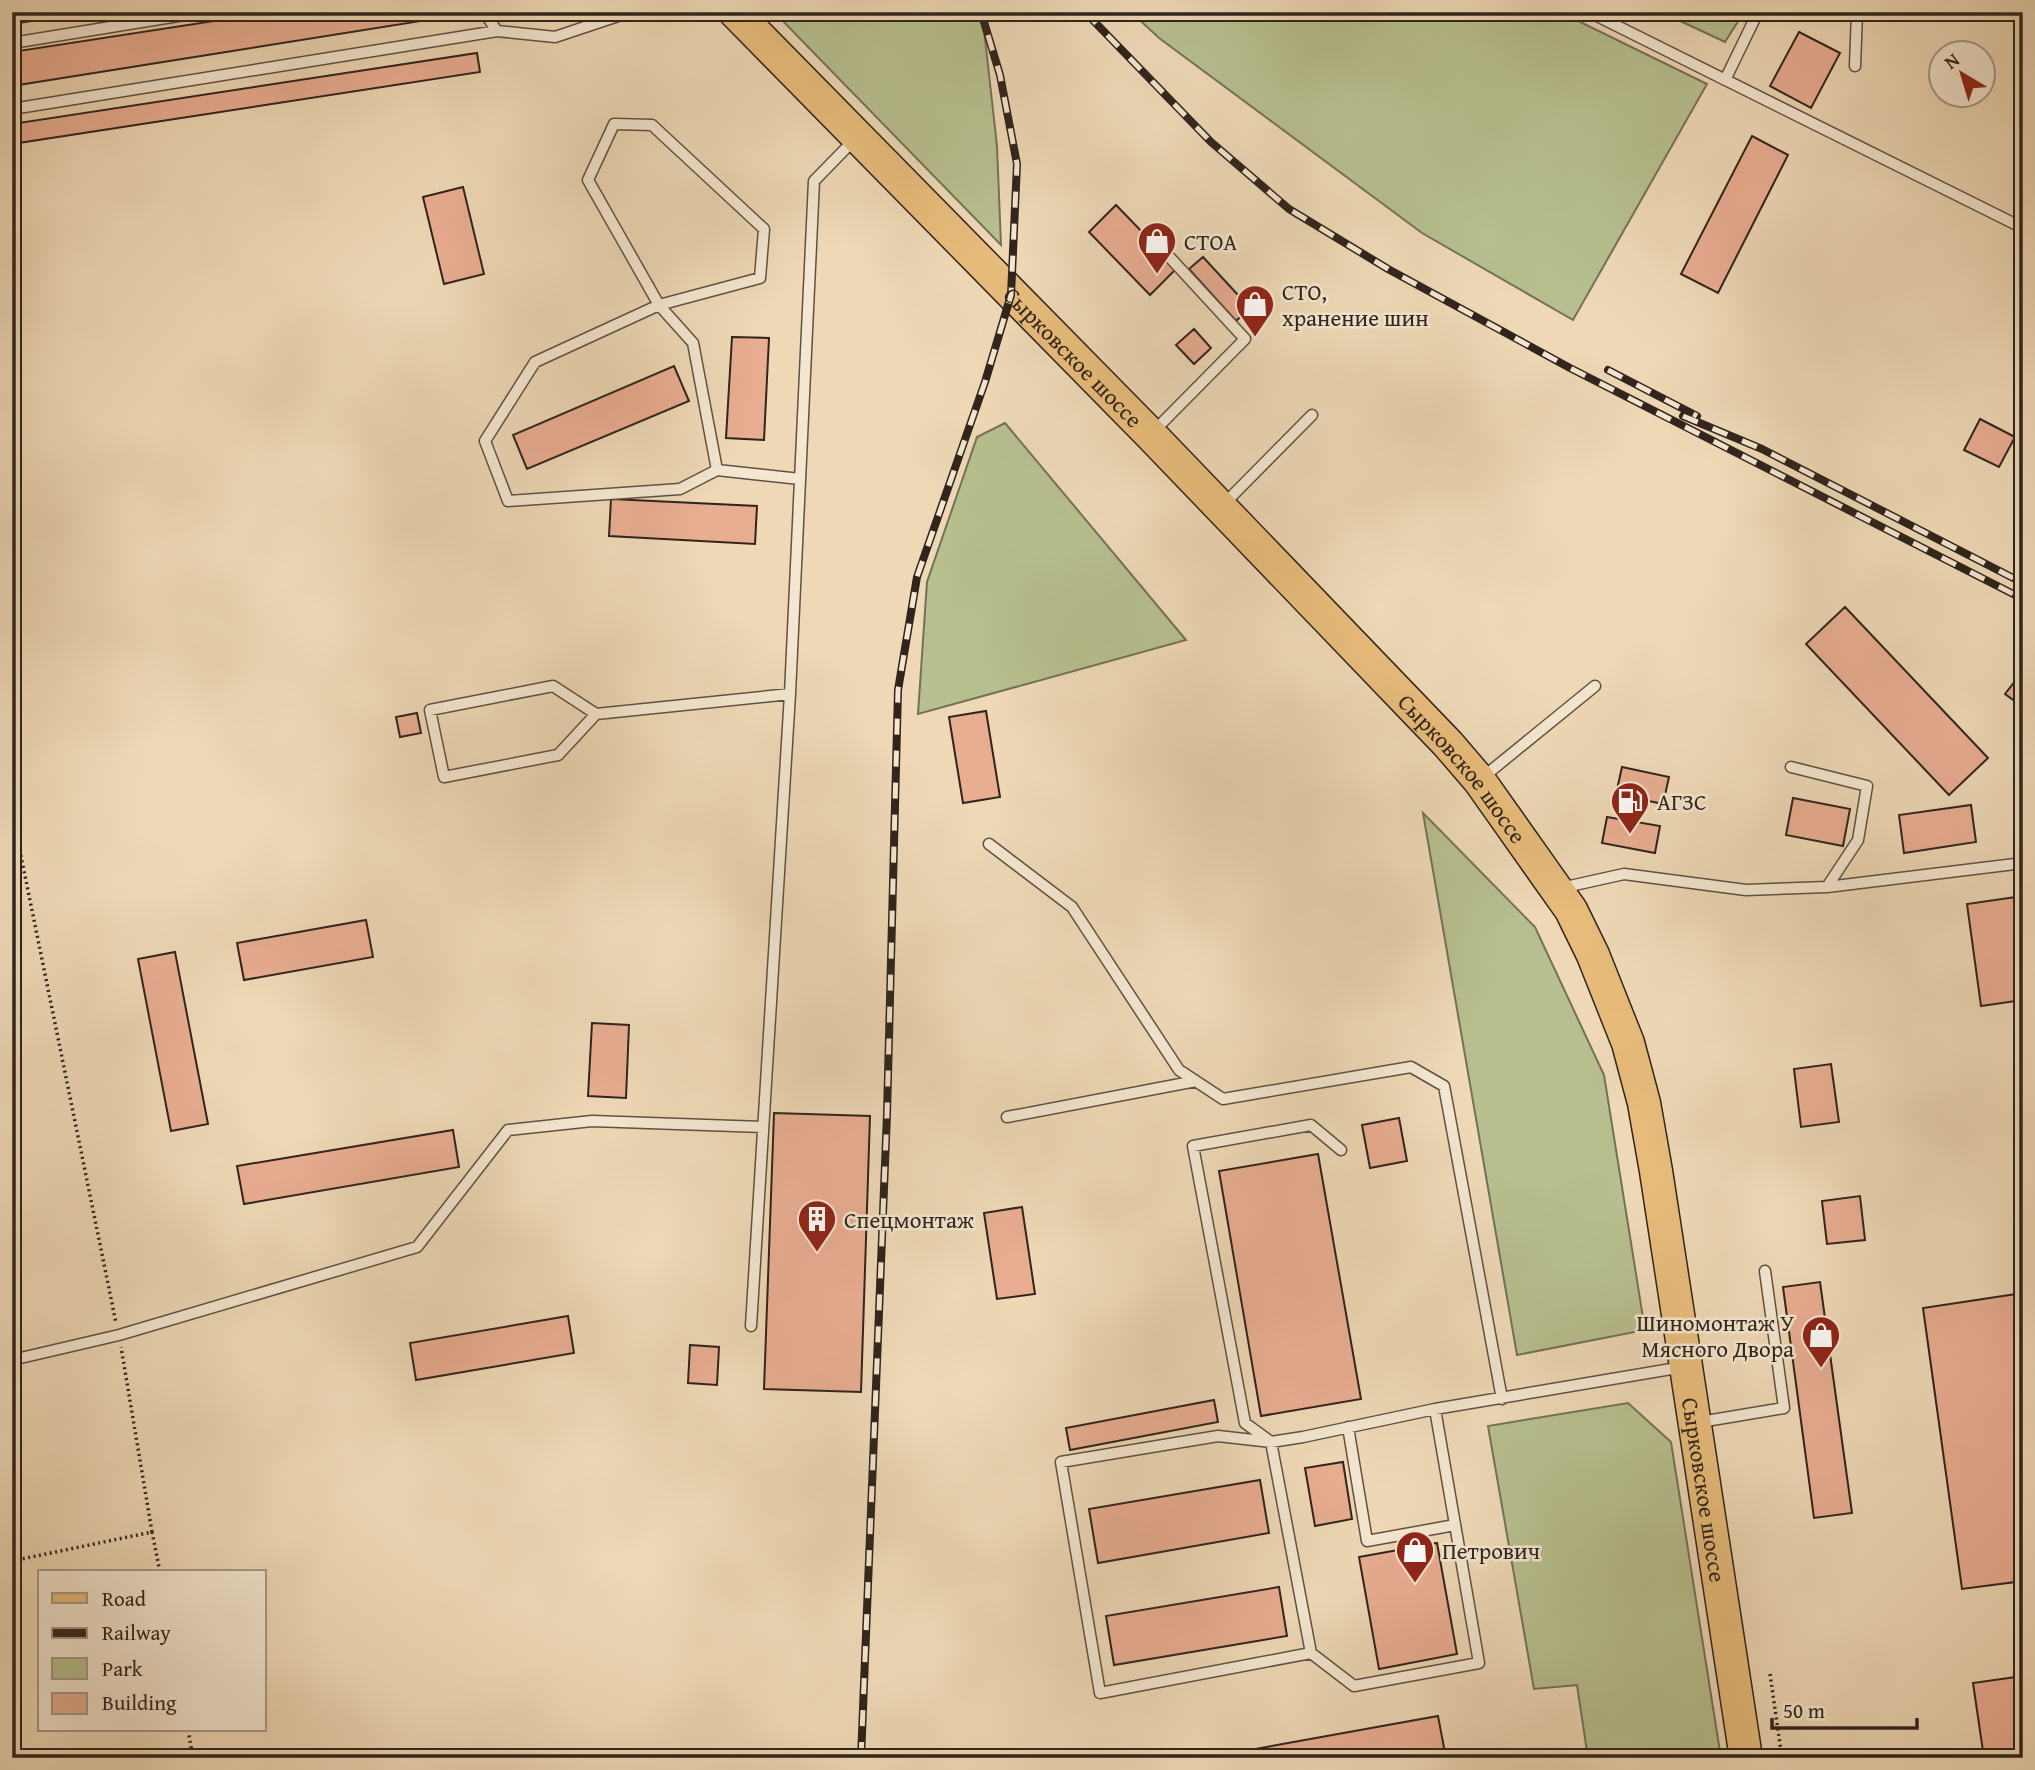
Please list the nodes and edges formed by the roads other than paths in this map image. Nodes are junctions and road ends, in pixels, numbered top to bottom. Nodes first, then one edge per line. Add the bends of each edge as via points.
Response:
1 (203, 12) edge
2 (484, 12) edge
3 (630, 12) edge
4 (735, 12) edge
5 (1589, 12) edge
6 (1758, 12) edge
7 (1857, 12) edge
8 (497, 32) junction
9 (12, 43) edge
10 (1855, 66) dead end
11 (1725, 80) junction
12 (12, 108) edge
13 (857, 138) junction
14 (2023, 228) edge
15 (1151, 237) dead end
16 (659, 305) junction
17 (1312, 415) dead end
18 (1151, 435) junction
19 (717, 470) junction
20 (800, 479) junction
21 (1221, 508) junction
22 (1595, 686) dead end
23 (790, 694) junction
24 (596, 714) junction
25 (1791, 767) dead end
26 (1479, 780) junction
27 (989, 844) dead end
28 (2023, 863) edge
29 (1826, 887) junction
30 (1557, 889) junction
31 (1196, 1081) junction
32 (1007, 1117) dead end
33 (763, 1127) junction
34 (1341, 1150) dead end
35 (1765, 1270) dead end
36 (751, 1326) dead end
37 (12, 1360) edge
38 (1687, 1366) junction
39 (1502, 1399) junction
40 (1435, 1409) junction
41 (1696, 1422) junction
42 (1348, 1427) junction
43 (1271, 1442) junction
44 (1455, 1525) junction
45 (1311, 1653) junction
46 (1746, 1758) edge

1 - 9 lane
2 - 8 lane
3 - 8 lane via 555,37
4 - 13 main road, Сырковское шоссе
5 - 11 lane
6 - 11 lane
7 - 10 lane
8 - 12 lane
11 - 14 lane
13 - 18 main road, Сырковское шоссе
13 - 20 lane via 814,181
15 - 18 lane via 1245,339
16 - 16 lane via 588,180 614,124 652,125 764,229 760,278
16 - 19 lane via 693,343
16 - 19 lane via 535,362 485,441 509,500 680,489
17 - 21 lane
18 - 21 main road, Сырковское шоссе
19 - 20 lane
20 - 23 lane
21 - 26 main road, Сырковское шоссе
22 - 26 lane
23 - 24 lane
23 - 33 lane
24 - 24 lane via 558,755 444,777 430,710 553,686
25 - 29 lane via 1867,786 1858,840
26 - 30 main road, Сырковское шоссе
27 - 31 lane via 1072,907 1179,1070
28 - 29 lane
29 - 30 lane via 1746,890 1624,874
30 - 38 main road, Сырковское шоссе via 1594,955 1629,1043 1644,1103
31 - 32 lane
31 - 39 lane via 1223,1099 1412,1067 1444,1086
33 - 36 lane
33 - 37 lane via 592,1121 508,1130 418,1247 119,1335
34 - 43 lane via 1311,1125 1193,1146 1245,1423
35 - 41 lane via 1784,1408
38 - 39 lane
38 - 41 main road, Сырковское шоссе
39 - 40 lane
40 - 42 lane
40 - 44 lane
41 - 46 main road, Сырковское шоссе
42 - 43 lane
42 - 44 lane via 1367,1541
43 - 45 lane
43 - 45 lane via 1217,1436 1061,1462 1100,1693
44 - 45 lane via 1479,1663 1354,1686

